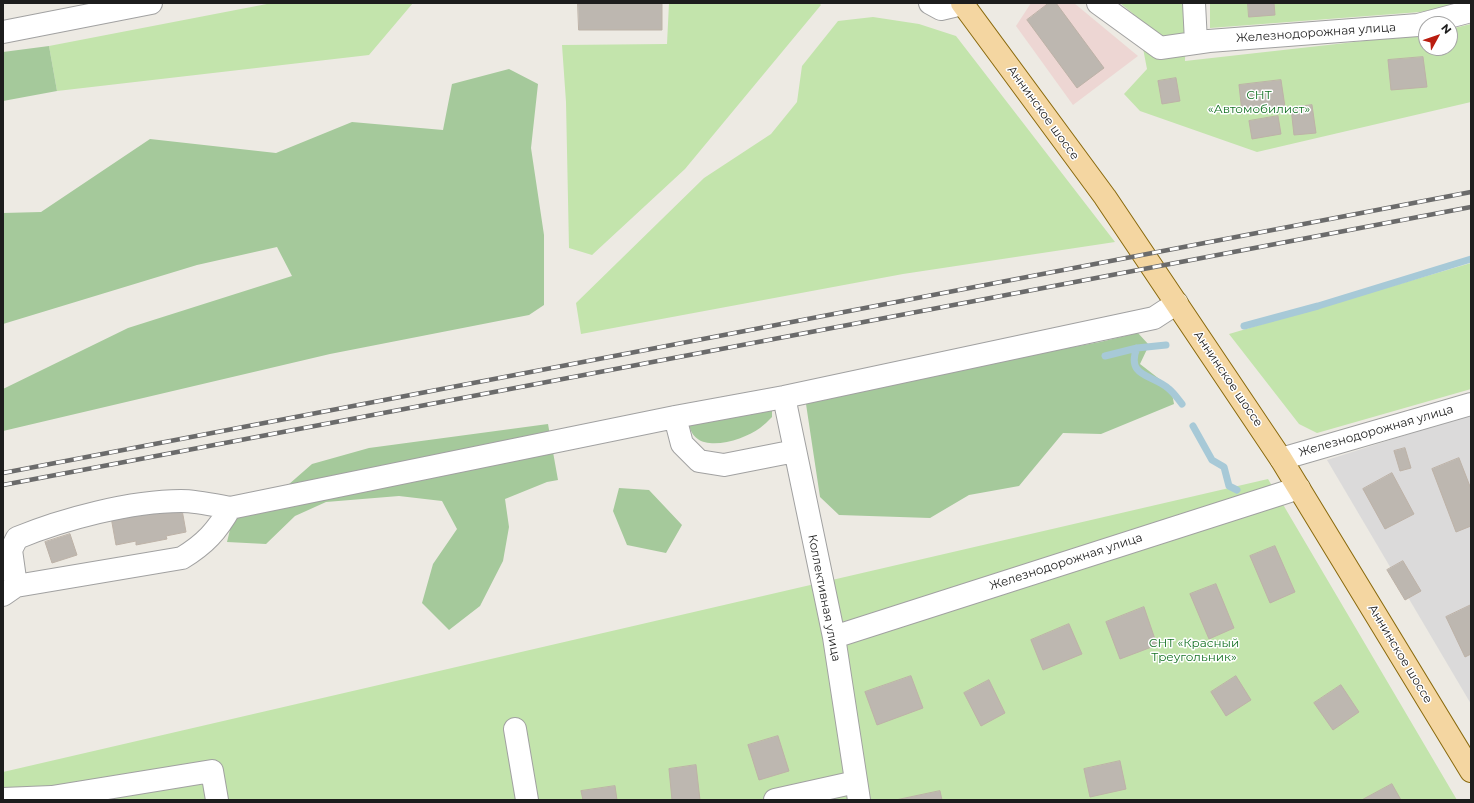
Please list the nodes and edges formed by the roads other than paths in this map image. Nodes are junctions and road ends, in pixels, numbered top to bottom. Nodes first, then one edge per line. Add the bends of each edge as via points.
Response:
1 (151, 3) edge
2 (930, 3) edge
3 (962, 3) edge
4 (1098, 3) edge
5 (1194, 3) edge
6 (1471, 11) edge
7 (3, 32) edge
8 (1196, 42) junction
9 (1177, 303) junction
10 (784, 397) junction
11 (1471, 404) edge
12 (675, 418) junction
13 (795, 451) junction
14 (1281, 459) junction
15 (1299, 488) junction
16 (230, 508) junction
17 (10, 590) edge
18 (834, 637) junction
19 (515, 730) dead end
20 (1471, 771) edge
21 (858, 791) edge
22 (3, 799) edge
23 (53, 799) edge
24 (217, 800) edge
25 (527, 800) edge
26 (775, 800) edge

1 - 7 street
2 - 3 street via 941,9
3 - 9 main road, Аннинское шоссе via 1104,197
4 - 8 street, Железнодорожная улица via 1160,48
5 - 8 street
6 - 8 street, Железнодорожная улица via 1418,25
9 - 10 street via 1154,318
9 - 14 main road, Аннинское шоссе
10 - 12 street
10 - 13 street, Коллективная улица
11 - 14 street, Железнодорожная улица
12 - 13 street via 682,444 699,461 724,465
12 - 16 street
13 - 18 street, Коллективная улица
14 - 15 main road, Аннинское шоссе
15 - 18 street, Железнодорожная улица
15 - 20 main road, Аннинское шоссе
16 - 17 street via 218,528 198,548 182,558
16 - 17 street via 183,501 145,503 39,529 17,538 11,550
18 - 21 street, Коллективная улица
19 - 25 street
21 - 26 street
22 - 23 street
23 - 24 street via 212,771

